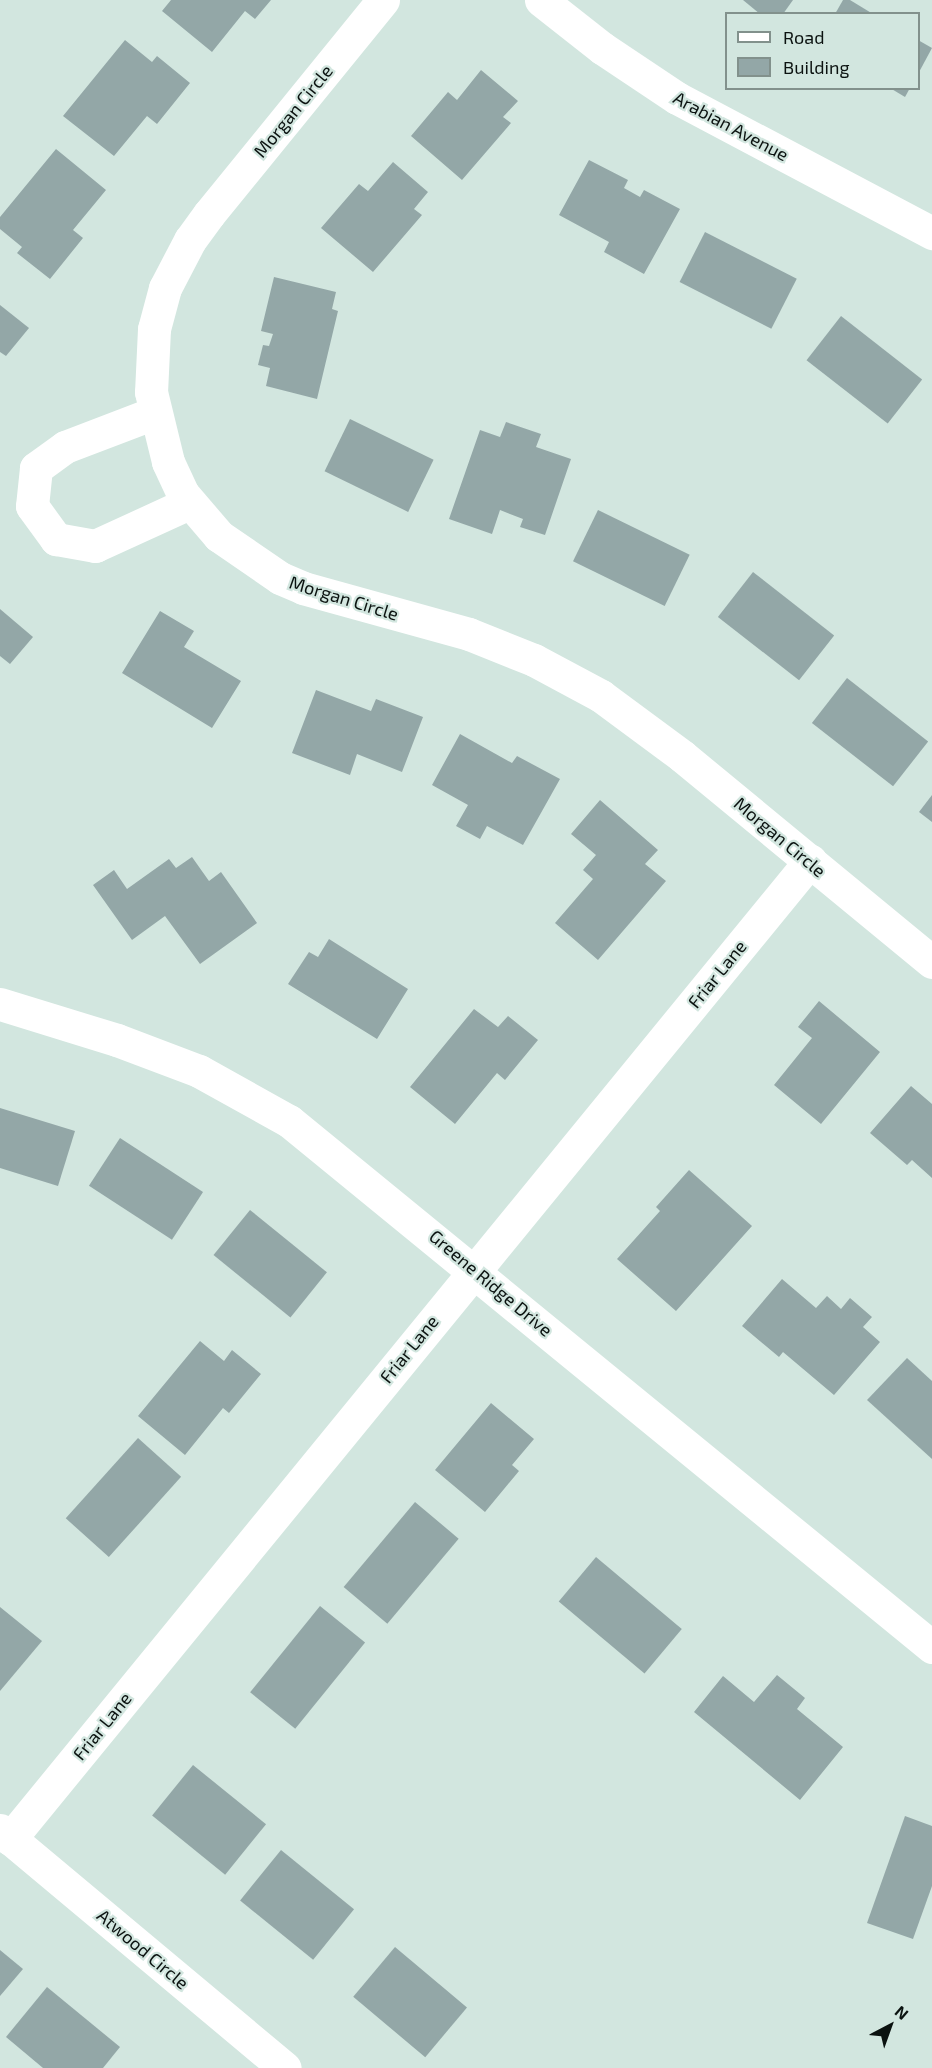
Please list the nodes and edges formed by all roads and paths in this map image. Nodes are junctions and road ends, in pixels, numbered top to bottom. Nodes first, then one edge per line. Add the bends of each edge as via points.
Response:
1 (383, 0) edge
2 (540, 0) edge
3 (932, 234) edge
4 (154, 413) junction
5 (189, 503) junction
6 (810, 861) junction
7 (932, 962) edge
8 (0, 1004) edge
9 (475, 1269) junction
10 (932, 1647) edge
11 (5, 1834) edge
12 (285, 2068) edge

1 - 4 street, Morgan Circle via 208,214 175,266 154,329
2 - 3 street, Arabian Avenue via 677,98
4 - 5 street, Morgan Circle via 168,462
4 - 5 street via 66,447 36,468 32,506 56,539 95,546
5 - 6 street, Morgan Circle via 219,536 280,578 303,588 469,634 534,660 601,696 682,756
6 - 7 street, Morgan Circle
6 - 9 street, Friar Lane
8 - 9 street, Greene Ridge Drive via 117,1040 199,1071 290,1121
9 - 10 street, Greene Ridge Drive
9 - 11 street, Friar Lane
11 - 12 street, Atwood Circle

